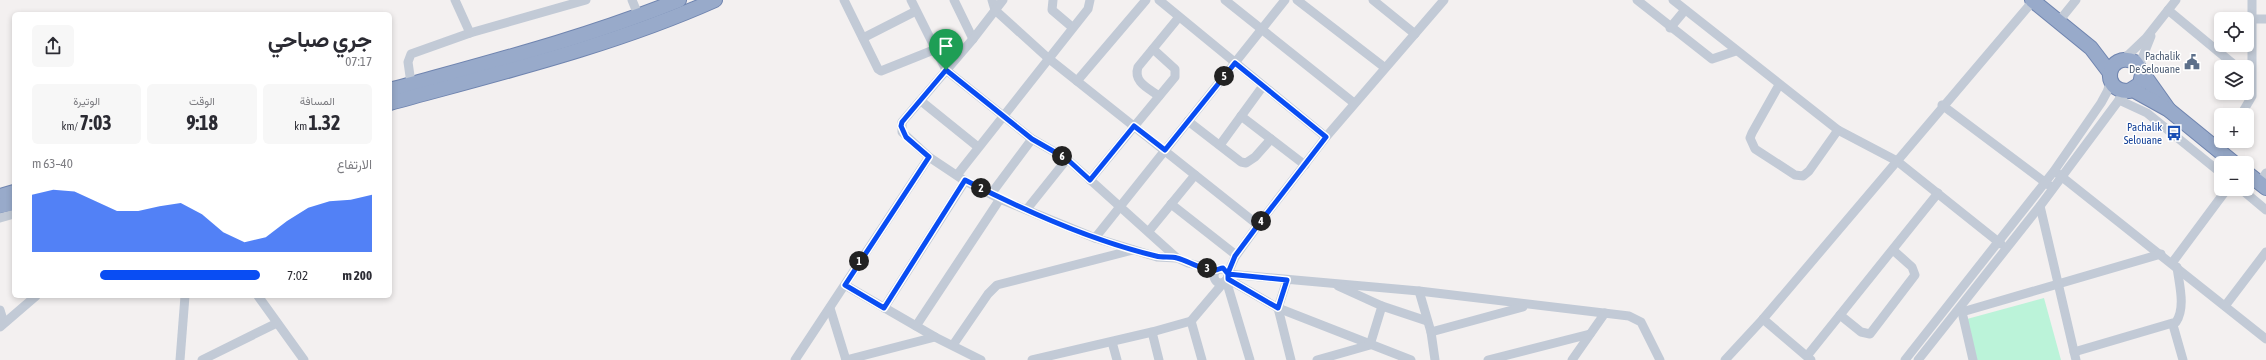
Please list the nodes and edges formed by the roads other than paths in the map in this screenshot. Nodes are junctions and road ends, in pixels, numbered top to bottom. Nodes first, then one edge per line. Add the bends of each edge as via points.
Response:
1 (455, 0) edge
2 (586, 0) edge
3 (632, 0) edge
4 (679, 0) edge
5 (715, 0) edge
6 (844, 0) edge
7 (911, 0) edge
8 (954, 0) edge
9 (992, 0) edge
10 (1003, 0) edge
11 (1053, 0) edge
12 (1090, 0) edge
13 (1146, 0) edge
14 (1158, 0) edge
15 (1225, 0) edge
16 (1285, 0) edge
17 (1298, 0) edge
18 (1373, 0) edge
19 (1444, 0) edge
20 (1637, 0) edge
21 (1673, 0) edge
22 (2032, 0) edge
23 (2076, 0) edge
24 (2176, 0) edge
25 (2252, 0) edge
26 (995, 10) junction
27 (1685, 10) junction
28 (2168, 10) junction
29 (916, 11) junction
30 (2252, 12) edge
31 (639, 17) junction
32 (1179, 17) junction
33 (2254, 18) edge
34 (2266, 20) edge
35 (2059, 21) junction
36 (2156, 25) junction
37 (1072, 27) junction
38 (1670, 28) junction
39 (1262, 29) junction
40 (470, 33) junction
41 (1415, 34) junction
42 (863, 38) junction
43 (973, 39) junction
44 (2091, 48) junction
45 (936, 49) junction
46 (1153, 49) junction
47 (1736, 51) junction
48 (1048, 58) junction
49 (2121, 60) junction
50 (2229, 60) edge
51 (1235, 63) junction
52 (1384, 67) junction
53 (946, 70) junction
54 (2141, 70) junction
55 (2110, 77) junction
56 (1078, 81) junction
57 (1779, 85) junction
58 (1264, 86) junction
59 (392, 90) edge
60 (412, 90) junction
61 (2127, 94) junction
62 (1159, 96) junction
63 (921, 101) junction
64 (392, 102) edge
65 (1354, 103) junction
66 (1942, 105) junction
67 (2169, 110) junction
68 (1004, 116) junction
69 (1241, 116) junction
70 (1188, 121) junction
71 (1134, 126) junction
72 (1838, 130) junction
73 (1326, 137) junction
74 (1032, 139) junction
75 (1271, 139) junction
76 (2214, 141) edge
77 (1220, 145) junction
78 (978, 147) junction
79 (2221, 148) edge
80 (1165, 150) junction
81 (2228, 156) edge
82 (929, 157) junction
83 (1067, 159) junction
84 (1897, 161) junction
85 (1305, 165) junction
86 (2214, 167) edge
87 (2054, 171) junction
88 (957, 175) junction
89 (1195, 175) junction
90 (2062, 176) junction
91 (2254, 176) edge
92 (965, 180) junction
93 (1090, 180) junction
94 (2264, 181) edge
95 (2045, 182) junction
96 (2053, 188) junction
97 (12, 193) edge
98 (1938, 193) junction
99 (991, 194) junction
100 (0, 196) edge
101 (2222, 196) edge
102 (2249, 196) edge
103 (1000, 199) junction
104 (12, 203) edge
105 (1171, 204) junction
106 (0, 206) edge
107 (1120, 206) junction
108 (2040, 206) junction
109 (1027, 209) junction
110 (2266, 210) edge
111 (12, 215) edge
112 (0, 218) edge
113 (1258, 225) junction
114 (1148, 231) junction
115 (1095, 238) junction
116 (1997, 241) junction
117 (2006, 247) junction
118 (1134, 250) junction
119 (1893, 250) junction
120 (2266, 252) edge
121 (2161, 254) junction
122 (1236, 256) junction
123 (1177, 258) junction
124 (2174, 265) junction
125 (1222, 276) junction
126 (1287, 280) junction
127 (1331, 284) junction
128 (845, 285) junction
129 (2057, 285) junction
130 (1419, 291) junction
131 (34, 298) edge
132 (185, 298) edge
133 (259, 298) edge
134 (1949, 303) junction
135 (1529, 305) junction
136 (1382, 306) junction
137 (2225, 306) junction
138 (830, 308) junction
139 (884, 308) junction
140 (1278, 308) junction
141 (0, 310) edge
142 (1960, 311) junction
143 (1605, 313) junction
144 (1840, 315) junction
145 (1763, 319) junction
146 (1191, 321) junction
147 (1427, 321) junction
148 (277, 322) junction
149 (2, 325) edge
150 (2173, 325) junction
151 (916, 326) junction
152 (1152, 332) junction
153 (1431, 332) junction
154 (1590, 334) junction
155 (935, 337) junction
156 (2266, 339) edge
157 (1112, 342) junction
158 (953, 345) junction
159 (1370, 345) junction
160 (2075, 356) edge
161 (1809, 358) edge
162 (302, 359) edge
163 (180, 360) edge
164 (202, 360) edge
165 (795, 360) edge
166 (846, 360) edge
167 (981, 360) edge
168 (1032, 360) edge
169 (1117, 360) edge
170 (1159, 360) edge
171 (1202, 360) edge
172 (1250, 360) edge
173 (1291, 360) edge
174 (1317, 360) edge
175 (1411, 360) edge
176 (1435, 360) edge
177 (1488, 360) edge
178 (1572, 360) edge
179 (1660, 360) edge
180 (1725, 360) edge
181 (1905, 360) edge
182 (1918, 360) edge
183 (1973, 360) edge
184 (2183, 360) edge

1 - 40 street
2 - 40 street
3 - 31 street
4 - 31 highway
5 - 60 highway via 642,30
6 - 42 street
7 - 29 street
8 - 43 street
9 - 26 street
10 - 26 street
11 - 37 street via 1052,10
12 - 37 street via 1088,9
13 - 56 street
14 - 32 street
15 - 39 street
16 - 39 street
17 - 52 street
18 - 41 street
19 - 41 street
20 - 38 street
21 - 27 street
22 - 35 highway
22 - 66 street
23 - 35 street
24 - 28 street
25 - 30 street
26 - 43 street
26 - 48 street
27 - 38 street
27 - 47 street
28 - 36 street
28 - 50 street
29 - 42 street
29 - 45 street
31 - 60 highway
32 - 46 street
32 - 51 street
33 - 34 street
35 - 44 highway
36 - 49 street
36 - 54 street
37 - 48 street
38 - 47 street via 1712,59
39 - 51 street
39 - 65 street
40 - 60 street via 411,54 408,62
41 - 52 street
42 - 45 street via 881,71
43 - 53 street
44 - 49 highway
44 - 55 highway
45 - 53 street
46 - 62 street via 1175,72 1175,77
46 - 62 street via 1138,67 1137,77
47 - 57 street
48 - 56 street
48 - 68 street
49 - 54 highway via 2130,60
49 - 55 highway
51 - 58 street
51 - 70 street
52 - 65 street
53 - 63 street
53 - 68 street
54 - 61 highway via 2140,84
54 - 67 highway
55 - 61 highway via 2118,89
55 - 87 street via 2110,86 2101,103
56 - 71 street
57 - 72 street
57 - 72 street via 1752,133 1751,143 1754,149 1795,175 1803,176
58 - 69 street
58 - 73 street
59 - 60 highway
60 - 64 highway
61 - 67 highway
61 - 86 street
61 - 90 street
62 - 71 street
63 - 78 street
63 - 82 street via 901,126 906,137
65 - 73 street
66 - 84 street
66 - 95 street
67 - 76 highway
68 - 74 street
68 - 78 street
69 - 75 street
69 - 77 street
70 - 77 street
70 - 80 street
71 - 80 street
71 - 93 street
72 - 84 street
73 - 85 street
74 - 83 street
74 - 99 street
75 - 77 street via 1246,163 1241,162
75 - 85 street
78 - 88 street
79 - 81 highway
80 - 89 street
80 - 107 street
82 - 88 street
82 - 128 street
83 - 93 street
83 - 109 street
84 - 98 street
84 - 145 street
85 - 113 street
87 - 90 street
87 - 95 street
88 - 92 street
89 - 105 street
89 - 113 street
90 - 96 street
90 - 121 street
91 - 94 highway
92 - 99 street
92 - 139 street
93 - 107 street
95 - 96 street
95 - 116 street
96 - 108 street
97 - 100 highway
98 - 116 street
98 - 119 street
99 - 103 street
101 - 124 street
102 - 110 street
103 - 109 street
103 - 151 street
104 - 106 highway
105 - 114 street
105 - 122 street
107 - 114 street
107 - 115 street
108 - 117 street
108 - 129 street
109 - 115 street
111 - 112 street
113 - 122 street
114 - 123 street
115 - 118 street
116 - 117 street
116 - 134 street
117 - 142 street
118 - 123 street via 1157,257
118 - 158 street via 997,286 988,294
119 - 144 street
119 - 144 street via 1912,267 1915,275 1870,334 1861,332
120 - 137 street
121 - 124 street
121 - 129 street
122 - 125 street
123 - 125 street
124 - 137 street
124 - 150 street via 2180,312
125 - 126 street
125 - 140 street
125 - 146 street via 1211,299
125 - 172 street
126 - 127 street
126 - 140 street
127 - 130 street
127 - 136 street
128 - 138 street
128 - 139 street
129 - 142 street
129 - 160 street
130 - 135 street
130 - 147 street
131 - 149 street
132 - 163 street
133 - 148 street
134 - 142 street
134 - 181 street
135 - 143 street
135 - 153 street
136 - 147 street
136 - 159 street
137 - 156 street
138 - 165 street
138 - 166 street
139 - 151 street
140 - 159 street
140 - 173 street
141 - 149 street
142 - 182 street
142 - 183 street
143 - 154 street
143 - 179 street via 1636,318 1641,322
144 - 161 street
145 - 161 street
145 - 180 street
146 - 152 street
146 - 171 street
147 - 153 street
148 - 162 street
148 - 164 street
150 - 160 street
150 - 184 street
151 - 155 street
152 - 157 street
152 - 170 street
153 - 176 street
154 - 177 street
154 - 178 street
155 - 158 street
155 - 166 street
157 - 168 street
157 - 169 street
158 - 167 street
159 - 174 street
159 - 175 street

